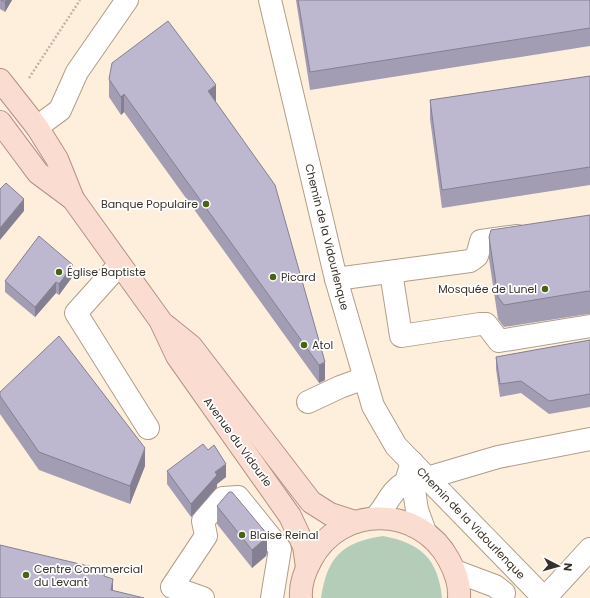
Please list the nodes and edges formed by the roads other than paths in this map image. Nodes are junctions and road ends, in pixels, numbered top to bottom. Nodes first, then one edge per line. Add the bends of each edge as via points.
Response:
1 (127, 0) edge
2 (270, 0) edge
3 (0, 80) edge
4 (0, 122) edge
5 (37, 127) junction
6 (73, 199) junction
7 (536, 233) edge
8 (120, 265) junction
9 (391, 272) junction
10 (336, 279) junction
11 (160, 320) junction
12 (590, 326) edge
13 (365, 378) junction
14 (308, 402) dead end
15 (148, 428) dead end
16 (590, 439) edge
17 (409, 472) junction
18 (428, 478) junction
19 (376, 518) junction
20 (355, 522) junction
21 (425, 532) junction
22 (590, 549) edge
23 (307, 568) junction
24 (455, 571) junction
25 (540, 594) edge
26 (502, 595) edge
27 (203, 598) edge
28 (272, 598) edge
29 (302, 598) edge
30 (459, 598) edge

1 - 5 street via 77,72 60,110
2 - 10 street, Chemin de la Vidourlenque
3 - 5 main road
4 - 6 main road via 38,173
5 - 6 main road via 57,159
6 - 8 main road, Avenue du Vidourle
7 - 9 street via 482,242 477,256 470,261
8 - 11 main road, Avenue du Vidourle
8 - 15 street via 76,313
9 - 10 street
9 - 12 street via 402,336 486,324 498,341
10 - 13 street, Chemin de la Vidourlenque
11 - 20 main road, Avenue du Vidourle via 192,346 311,502 330,514
11 - 23 main road, Avenue du Vidourle via 177,356 290,516 304,546
13 - 14 street
13 - 17 street, Chemin de la Vidourlenque via 373,406
16 - 18 street via 498,456
17 - 18 street, Chemin de la Vidourlenque
17 - 19 street, Chemin de la Vidourlenque via 395,488
17 - 21 street, Chemin de la Vidourlenque via 417,510
18 - 25 street, Chemin de la Vidourlenque
19 - 20 main road
19 - 21 main road via 410,523
20 - 23 main road via 326,539 315,552
21 - 24 main road via 444,549
22 - 25 street
23 - 29 main road
24 - 26 street, Chemin de la Vidourlenque via 495,586
24 - 30 main road
25 - 26 street, Chemin de la Vidourlenque via 520,590
27 - 28 street via 172,586 206,536 203,521 222,498 238,496 280,549

